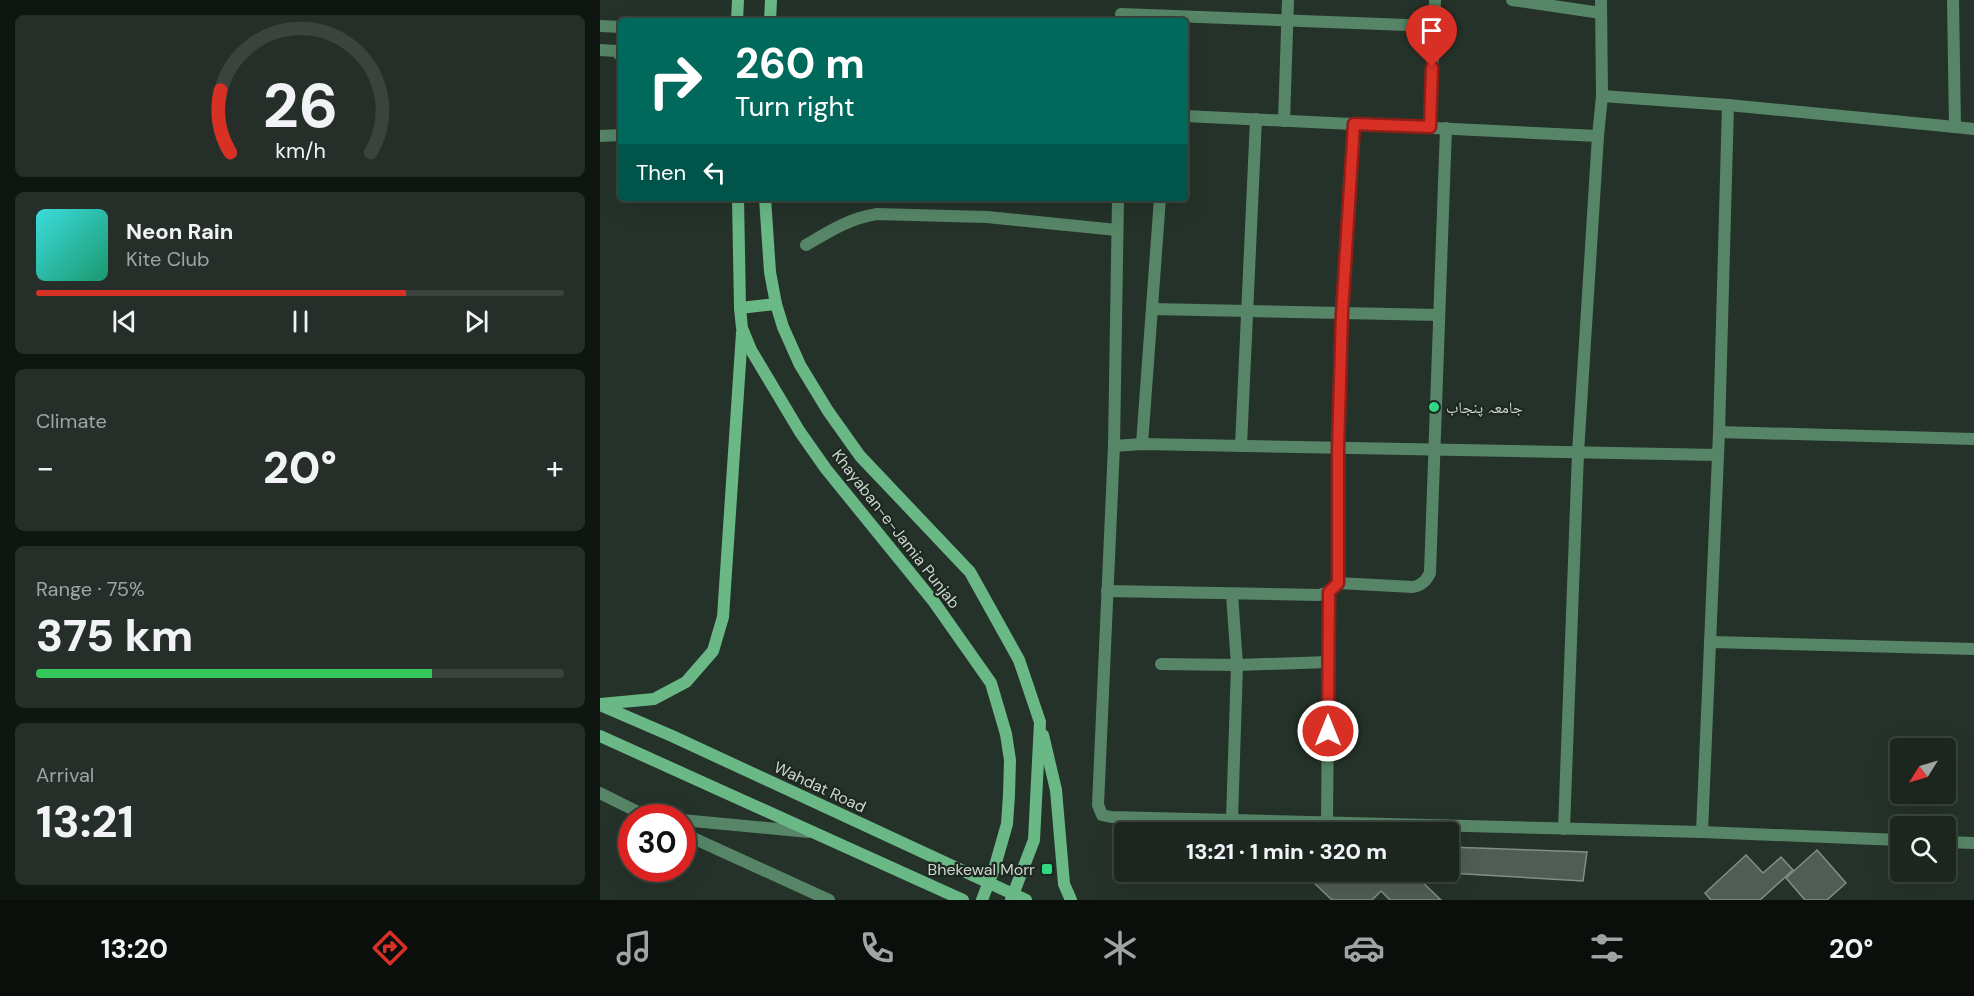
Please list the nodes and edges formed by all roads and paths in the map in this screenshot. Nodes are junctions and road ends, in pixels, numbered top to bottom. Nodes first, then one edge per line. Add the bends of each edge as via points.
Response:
1 (738, 0) edge
2 (771, 0) edge
3 (1121, 0) edge
4 (1288, 0) edge
5 (1435, 0) edge
6 (1512, 0) edge
7 (1953, 0) edge
8 (1601, 7) edge
9 (1121, 17) edge
10 (737, 18) edge
11 (770, 18) edge
12 (1162, 18) edge
13 (1188, 19) edge
14 (1287, 21) junction
15 (600, 26) edge
16 (1433, 26) junction
17 (618, 27) edge
18 (600, 50) edge
19 (618, 53) edge
20 (1602, 96) junction
21 (1728, 105) junction
22 (1188, 116) edge
23 (1256, 119) junction
24 (1284, 121) junction
25 (1354, 124) junction
26 (1430, 127) junction
27 (1955, 127) junction
28 (1446, 128) junction
29 (1974, 129) edge
30 (618, 135) edge
31 (600, 136) edge
32 (1598, 136) junction
33 (738, 201) edge
34 (765, 201) edge
35 (1118, 201) edge
36 (1160, 201) edge
37 (1117, 230) junction
38 (806, 245) dead end
39 (776, 304) junction
40 (740, 308) junction
41 (1152, 309) junction
42 (1248, 311) junction
43 (1342, 313) junction
44 (1439, 315) junction
45 (742, 328) junction
46 (1719, 432) junction
47 (1974, 438) edge
48 (1142, 444) junction
49 (1114, 446) junction
50 (1241, 446) junction
51 (1338, 449) junction
52 (1434, 450) junction
53 (1578, 453) junction
54 (1718, 455) junction
55 (1334, 587) junction
56 (1107, 591) junction
57 (1232, 594) junction
58 (1710, 642) junction
59 (1974, 649) edge
60 (1329, 662) junction
61 (1161, 664) dead end
62 (1237, 665) junction
63 (600, 704) edge
64 (1040, 722) junction
65 (600, 736) edge
66 (600, 793) edge
67 (622, 804) edge
68 (1232, 820) junction
69 (696, 821) edge
70 (1295, 822) edge
71 (1327, 822) edge
72 (1459, 826) edge
73 (1564, 829) junction
74 (813, 832) junction
75 (1702, 832) junction
76 (696, 838) edge
77 (1890, 840) edge
78 (1956, 842) edge
79 (1974, 843) edge
80 (989, 883) junction
81 (1012, 897) edge
82 (829, 900) edge
83 (963, 900) edge
84 (982, 900) edge
85 (1026, 900) edge
86 (1071, 900) edge

1 - 10 main road
2 - 11 main road
3 - 9 street
4 - 14 street
5 - 16 street
6 - 8 street
7 - 27 street
8 - 20 street
9 - 12 street
13 - 14 street
14 - 16 street
14 - 24 street
15 - 17 street
16 - 26 street
18 - 19 street
20 - 21 street
20 - 32 street
21 - 27 street
21 - 46 street
22 - 23 street
23 - 24 street
23 - 42 street
24 - 25 street
25 - 26 street
25 - 43 street
26 - 28 street
27 - 29 street
28 - 32 street
28 - 44 street
30 - 31 street
32 - 53 street
33 - 40 main road, Khayaban-e-Jamia Punjab
34 - 39 main road, Khayaban-e-Jamia Punjab
35 - 37 street
36 - 41 street
37 - 38 street via 987,217 877,214 845,222
37 - 49 street
39 - 40 main road
39 - 64 main road, Khayaban-e-Jamia Punjab via 800,365 860,456 970,572 1019,660
40 - 45 main road, Khayaban-e-Jamia Punjab
41 - 42 street
41 - 48 street
42 - 43 street
42 - 50 street
43 - 44 street
43 - 51 street
44 - 52 street
45 - 63 main road via 723,617 713,651 686,682 654,699
45 - 80 main road, Khayaban-e-Jamia Punjab via 766,378 826,469 934,602 991,683 1010,760 1006,824
46 - 47 street
46 - 54 street
48 - 49 street
48 - 50 street
49 - 56 street
50 - 51 street
51 - 52 street
51 - 55 street
52 - 53 street
52 - 55 street via 1427,580 1413,587
53 - 54 street
53 - 73 street
54 - 58 street
55 - 57 street via 1319,595
55 - 60 street
56 - 57 street
56 - 68 street via 1098,805 1102,815
57 - 62 street
58 - 59 street
58 - 75 street
60 - 62 street
60 - 71 street
61 - 62 street
62 - 68 street
63 - 80 main road, Wahdat Road
64 - 81 main road, Khayaban-e-Jamia Punjab via 1034,840
64 - 86 main road via 1056,790 1064,884
65 - 74 main road
66 - 67 street
68 - 70 street
69 - 74 street
72 - 73 street
73 - 75 street
74 - 83 main road
75 - 77 street
76 - 82 street
78 - 79 street
80 - 81 main road, Wahdat Road
80 - 84 main road, Khayaban-e-Jamia Punjab
81 - 85 main road, Wahdat Road

